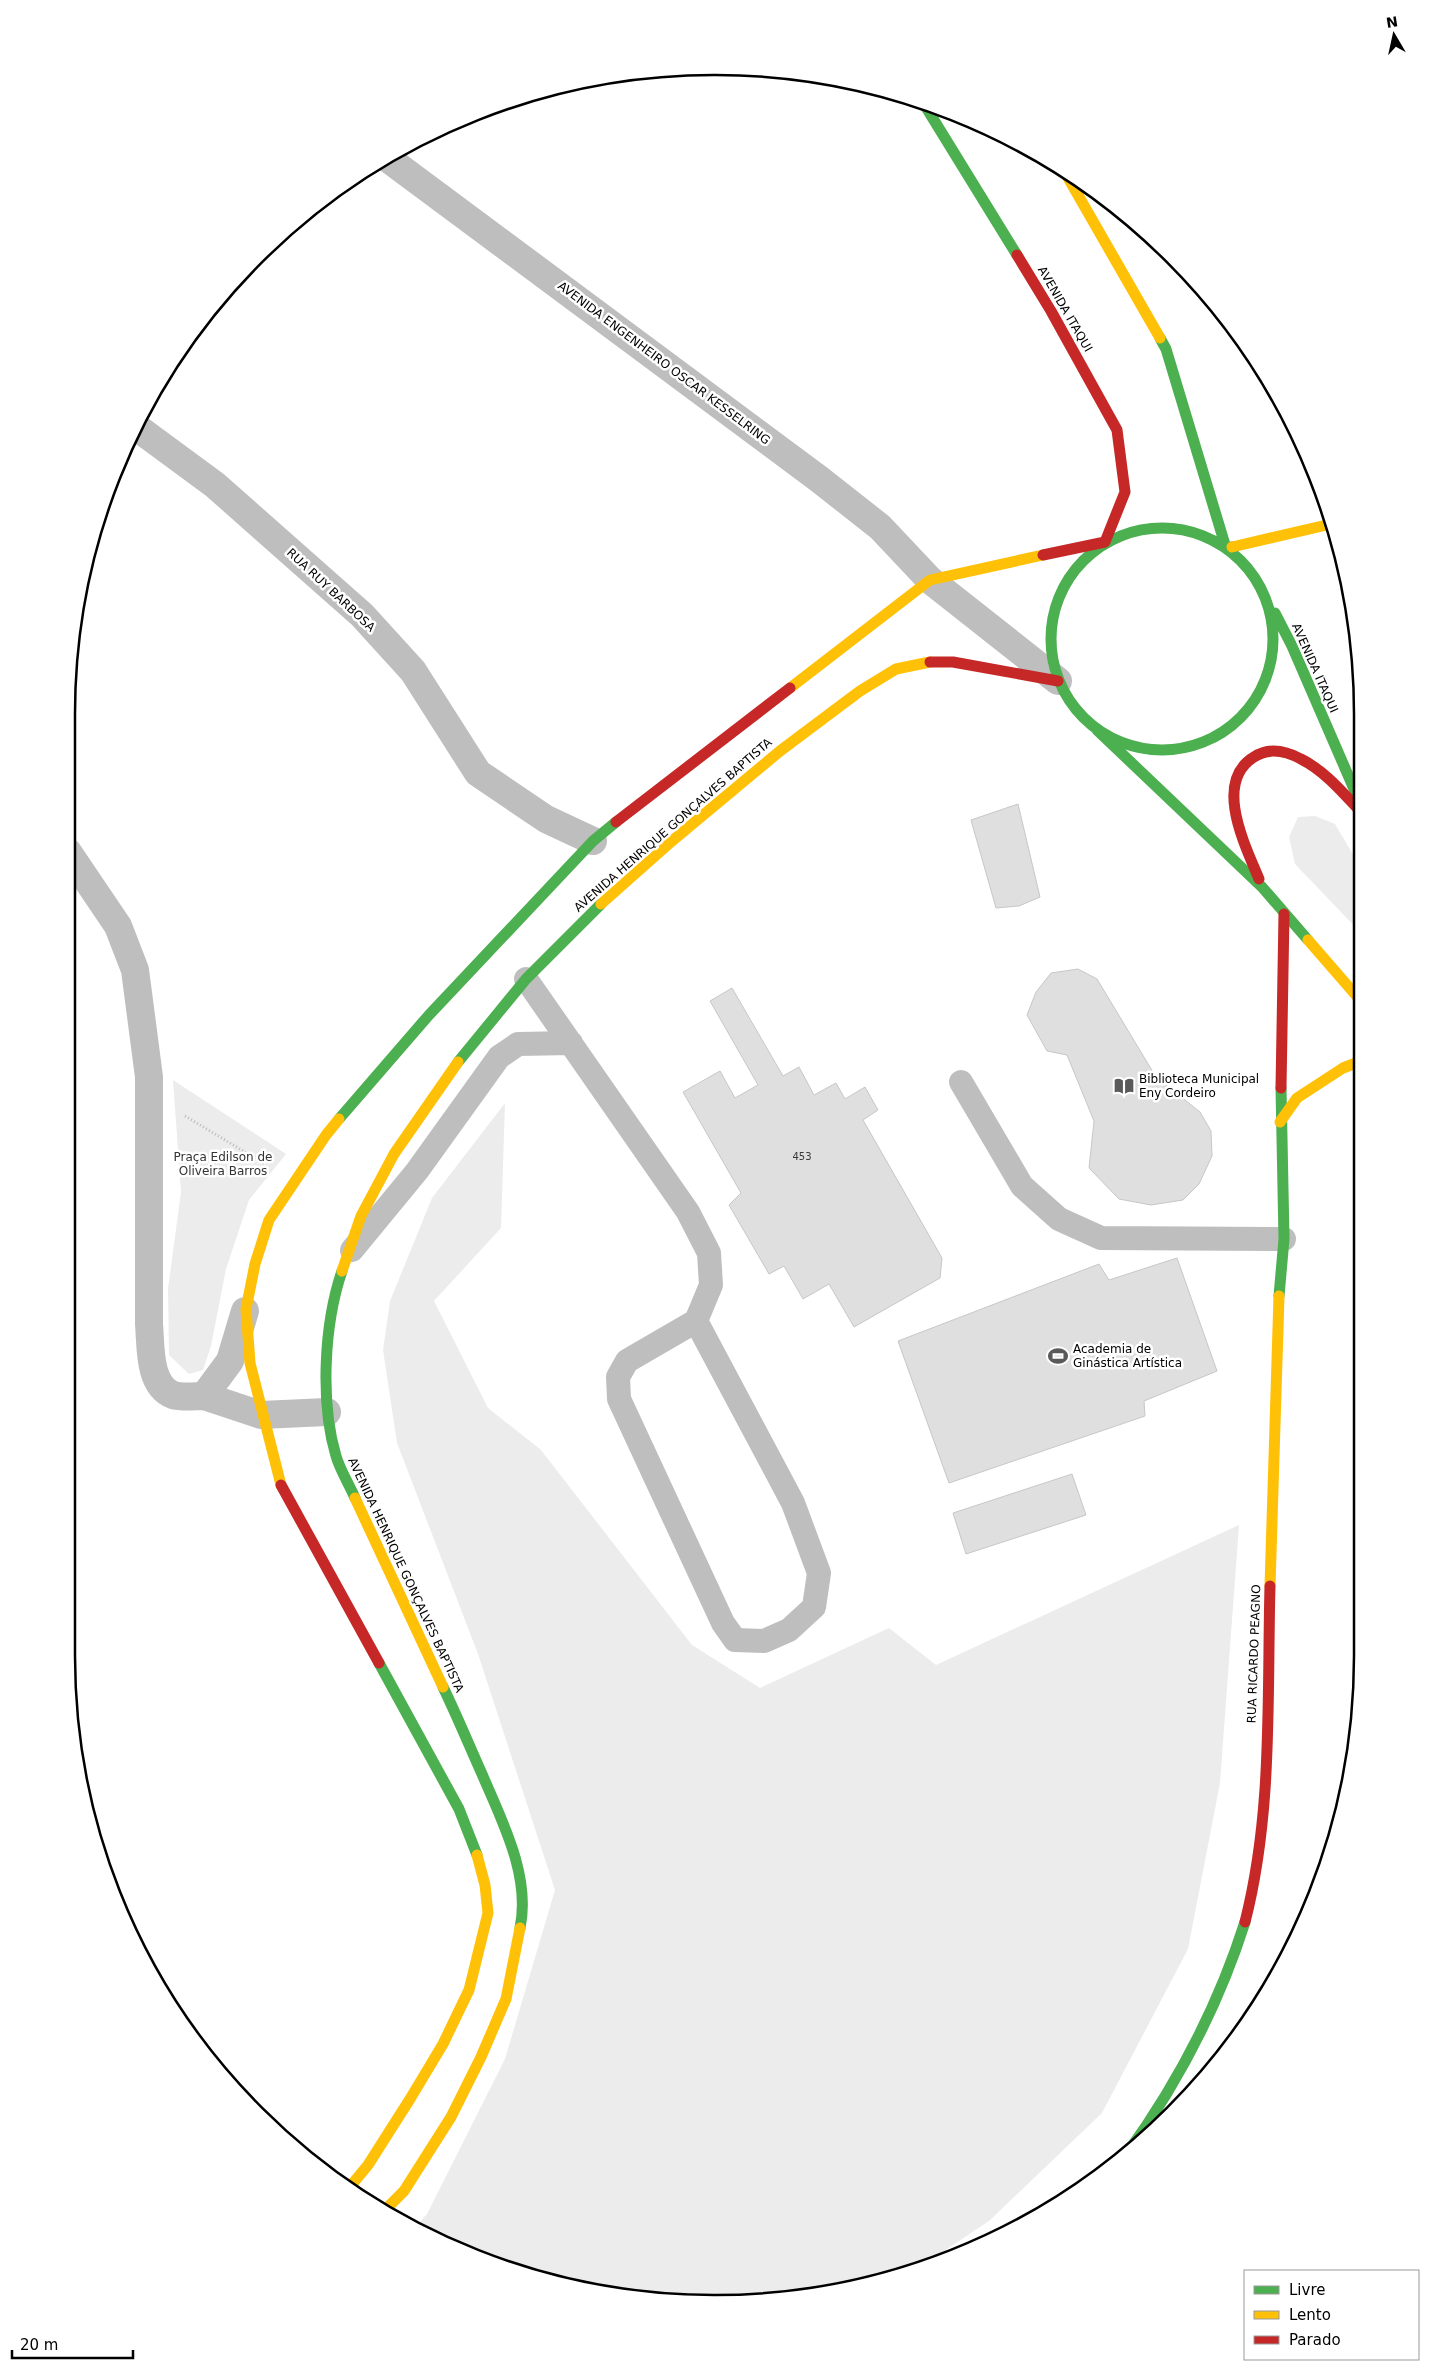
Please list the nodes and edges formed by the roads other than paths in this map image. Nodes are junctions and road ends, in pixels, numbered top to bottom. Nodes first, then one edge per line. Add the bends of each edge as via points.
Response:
1 (929, 113) edge
2 (393, 162) edge
3 (1072, 184) edge
4 (142, 431) edge
5 (1325, 526) edge
6 (1105, 542) junction
7 (1226, 548) junction
8 (930, 580) junction
9 (1266, 597) junction
10 (1058, 681) junction
11 (1097, 730) junction
12 (1354, 790) edge
13 (1354, 805) edge
14 (593, 842) junction
15 (75, 862) edge
16 (1262, 887) junction
17 (1284, 914) junction
18 (526, 979) junction
19 (1354, 992) edge
20 (571, 1043) junction
21 (1354, 1064) edge
22 (961, 1082) dead end
23 (1280, 1122) junction
24 (1284, 1239) junction
25 (350, 1253) junction
26 (246, 1309) junction
27 (696, 1321) junction
28 (204, 1396) junction
29 (327, 1412) junction
30 (261, 1415) junction
31 (1148, 2125) edge
32 (353, 2183) edge
33 (389, 2206) edge

1 - 6 main road, AVENIDA ITAQUI via 1051,310 1117,430 1125,492
2 - 8 street, AVENIDA ENGENHEIRO OSCAR KESSELRING via 819,479 880,527
3 - 7 main road via 1166,349
4 - 14 street, RUA RUY BARBOSA via 215,485 362,615 413,671 478,773 546,819
5 - 7 main road
6 - 7 main road via 1134,531 1167,527 1198,533
6 - 8 main road
6 - 10 main road via 1080,563 1056,604 1051,619 1050,651
7 - 9 main road via 1250,570
8 - 10 street, AVENIDA ENGENHEIRO OSCAR KESSELRING
8 - 14 main road
9 - 11 main road via 1274,628 1272,660 1262,690 1244,716 1218,736 1189,748 1157,751 1126,745
9 - 12 main road, AVENIDA ITAQUI via 1292,646
10 - 11 main road via 1074,709
10 - 18 main road, AVENIDA HENRIQUE GONÇALVES BAPTISTA via 953,662 922,662 896,670 860,691 780,751 672,841 582,920
11 - 16 main road
13 - 16 main road via 1314,767 1292,755 1281,751 1263,752 1248,758 1240,766 1234,786 1236,821
14 - 26 main road via 428,1015 326,1135 269,1220 255,1264
15 - 28 street via 118,926 135,970 150,1095 149,1324 152,1365 162,1389 173,1395
16 - 17 main road
17 - 19 main road
17 - 23 main road, RUA RICARDO PEAGNO
18 - 20 lane
18 - 25 main road, AVENIDA HENRIQUE GONÇALVES BAPTISTA via 469,1046 394,1154 361,1216
20 - 25 lane via 518,1044 499,1057 417,1171
20 - 27 lane via 688,1212 709,1253 711,1285
21 - 23 main road via 1297,1098
22 - 24 lane via 1022,1186 1059,1219 1101,1238
23 - 24 main road, RUA RICARDO PEAGNO
24 - 31 main road, RUA RICARDO PEAGNO via 1277,1316 1264,1818 1254,1884 1241,1936 1202,2034 1179,2078
25 - 29 main road, AVENIDA HENRIQUE GONÇALVES BAPTISTA via 337,1287 332,1315
26 - 28 street via 230,1362
26 - 30 main road via 250,1363
27 - 27 lane via 793,1503 819,1573 814,1608 789,1630 764,1641 735,1640 723,1623 619,1399 618,1377 627,1361
28 - 30 street
29 - 30 street
29 - 33 main road, AVENIDA HENRIQUE GONÇALVES BAPTISTA via 336,1457 458,1717 508,1837 519,1878 523,1915 506,1999 481,2057 451,2117 404,2191
30 - 32 main road via 278,1480 459,1809 475,1848 485,1885 488,1913 469,1990 443,2044

